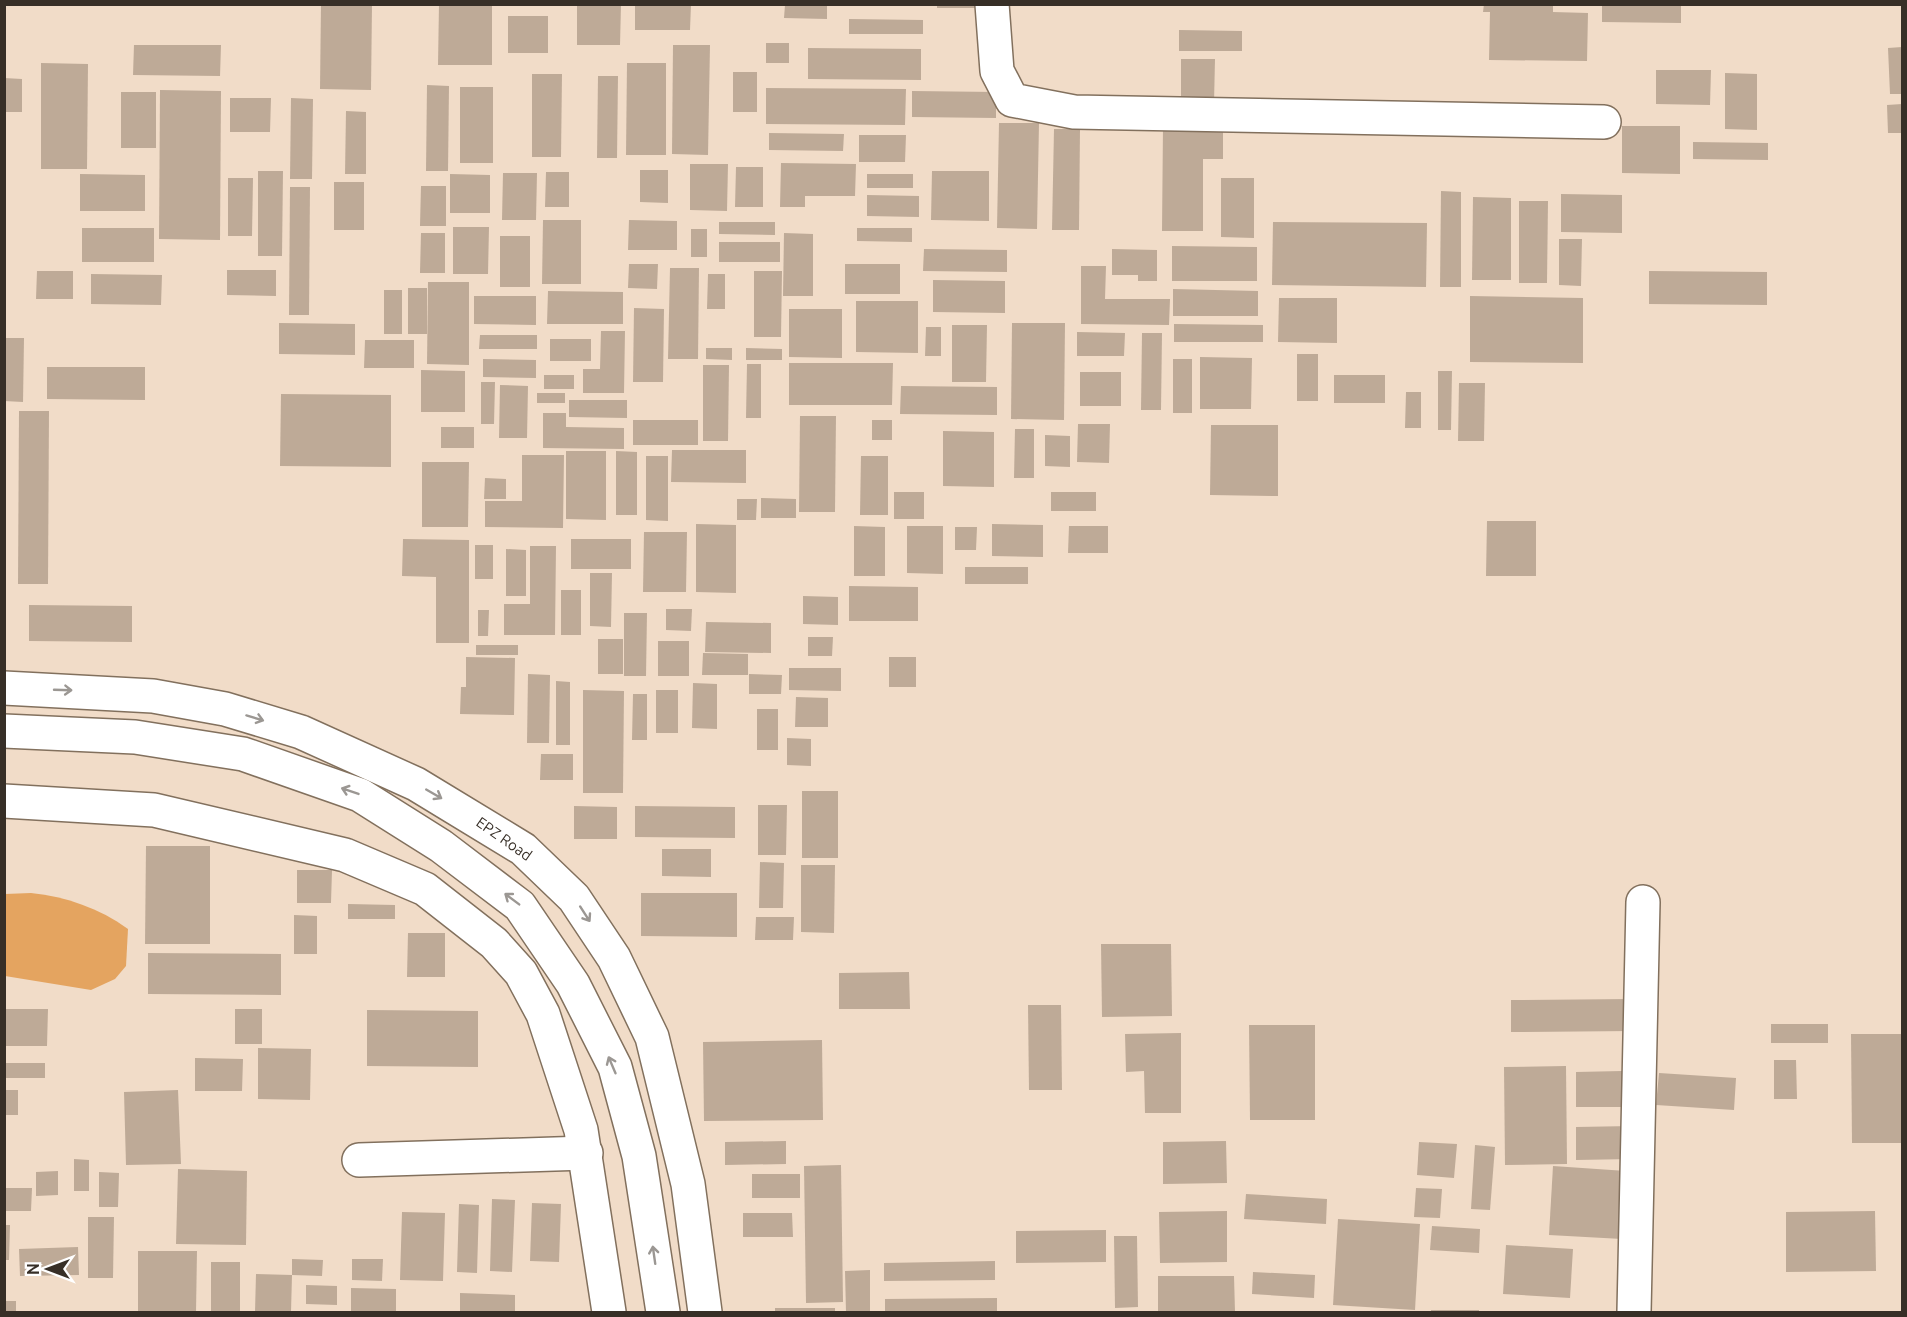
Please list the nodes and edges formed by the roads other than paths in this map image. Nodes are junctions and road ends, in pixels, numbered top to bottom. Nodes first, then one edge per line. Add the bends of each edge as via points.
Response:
1 (992, 4) edge
2 (1604, 123) dead end
3 (4, 688) edge
4 (4, 731) edge
5 (4, 801) edge
6 (1643, 902) dead end
7 (586, 1153) junction
8 (359, 1160) dead end
9 (609, 1312) edge
10 (663, 1312) edge
11 (705, 1312) edge
12 (1634, 1312) edge

1 - 2 street via 997,71 1012,100 1074,112
3 -> 11 street, EPZ Road via 153,696 225,709 301,732 416,783 524,849 574,898 614,958 652,1037 688,1184
10 -> 4 street via 639,1155 615,1067 573,984 520,906 441,846 360,795 243,754 135,737
5 - 7 street via 154,810 345,855 425,890 494,943 521,973 543,1014
6 - 12 street
7 - 8 street
7 - 9 street

